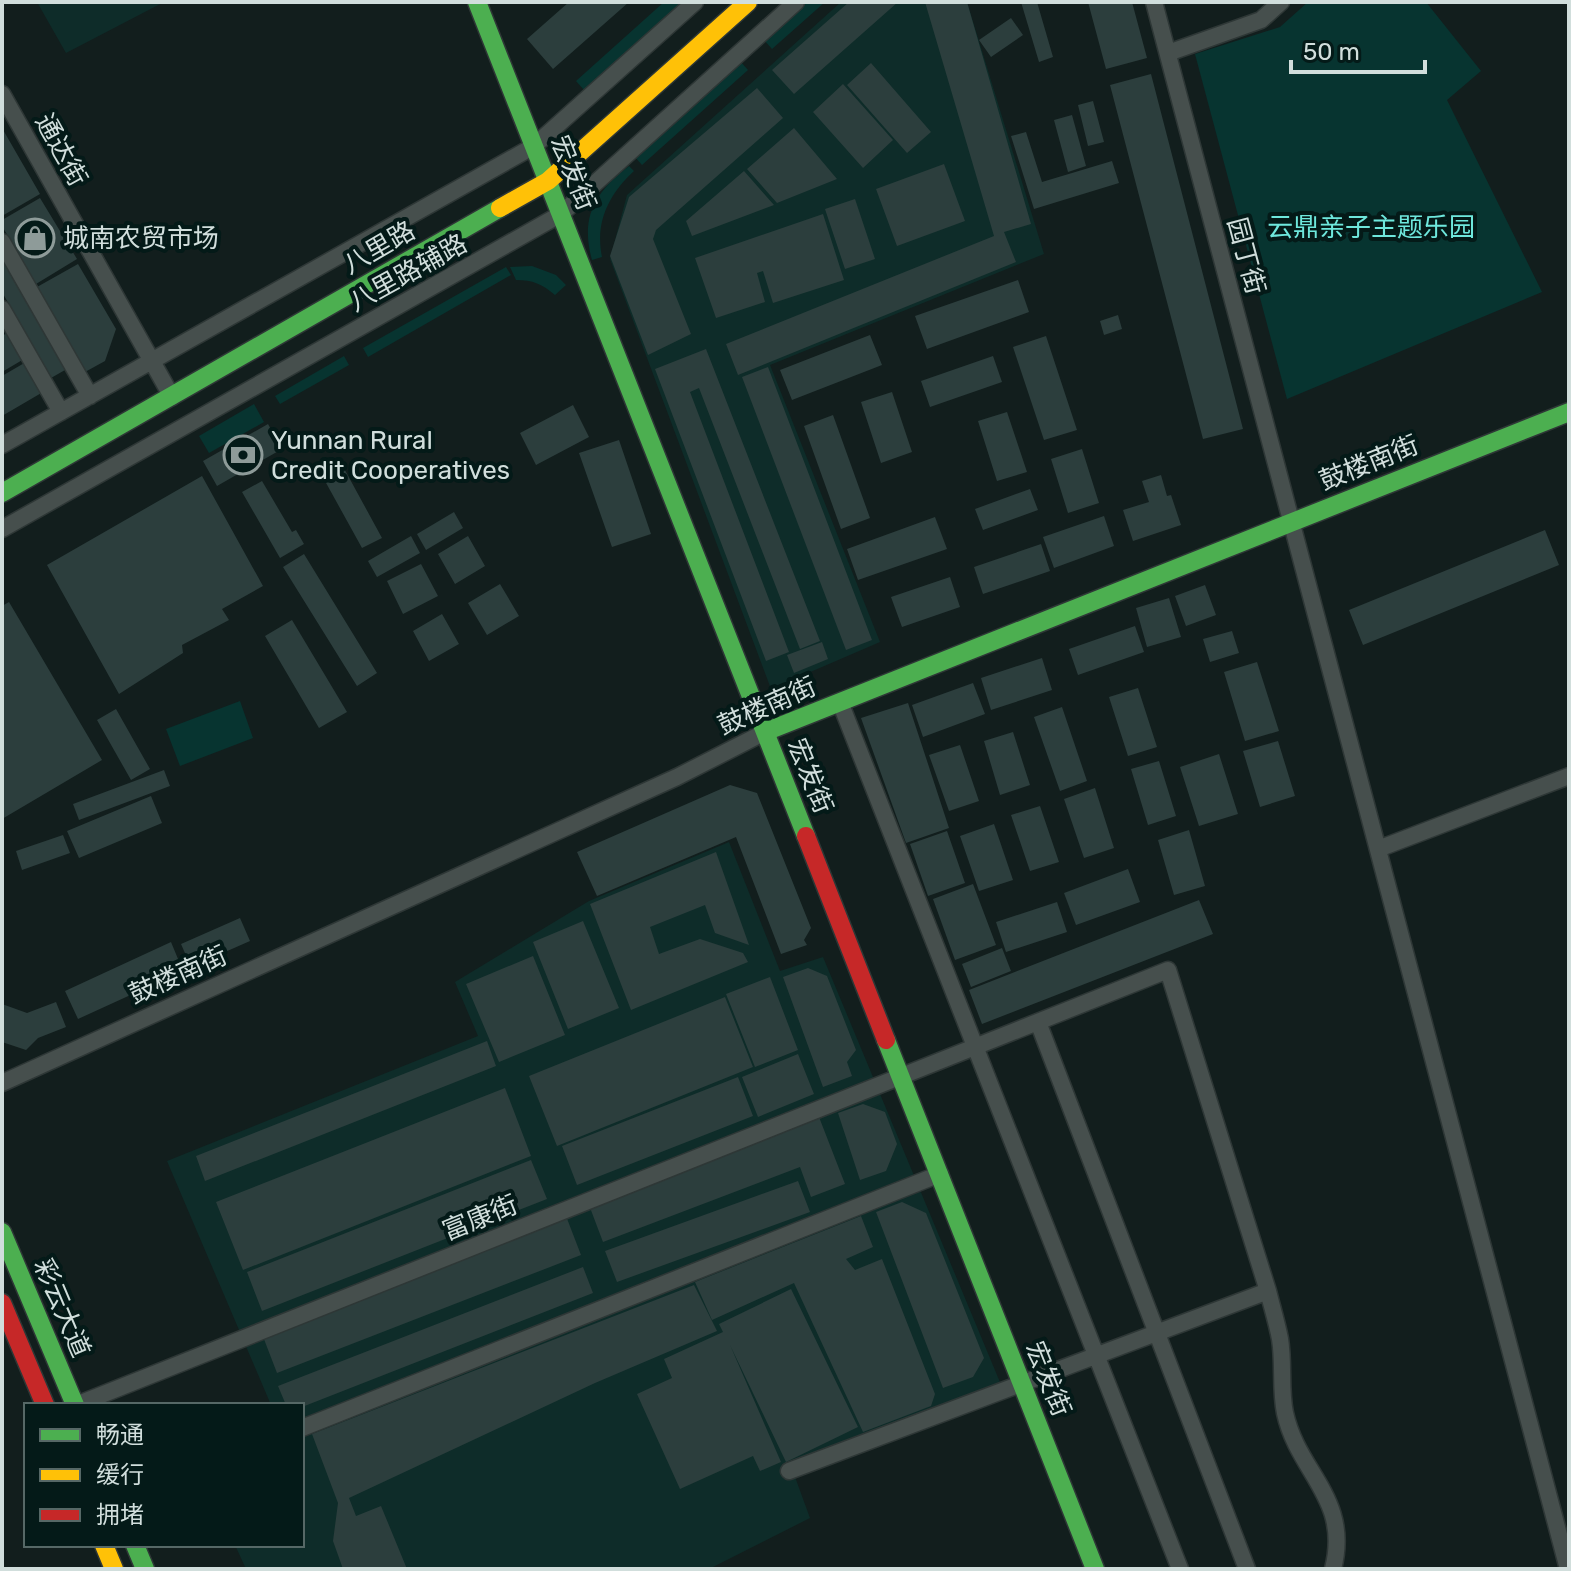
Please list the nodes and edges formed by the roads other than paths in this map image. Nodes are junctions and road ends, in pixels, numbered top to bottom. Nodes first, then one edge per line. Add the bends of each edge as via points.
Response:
1 (477, 2) edge
2 (695, 2) edge
3 (748, 2) edge
4 (796, 2) edge
5 (1154, 2) edge
6 (1281, 2) edge
7 (1168, 53) junction
8 (2, 94) edge
9 (534, 146) junction
10 (548, 181) junction
11 (561, 214) junction
12 (2, 242) edge
13 (2, 309) edge
14 (152, 362) junction
15 (90, 396) junction
16 (172, 397) junction
17 (61, 412) junction
18 (1569, 412) edge
19 (2, 445) edge
20 (2, 493) edge
21 (1291, 522) junction
22 (2, 529) edge
23 (840, 702) junction
24 (765, 732) junction
25 (1569, 776) edge
26 (1378, 849) junction
27 (1038, 1022) junction
28 (975, 1047) junction
29 (901, 1076) junction
30 (2, 1083) edge
31 (940, 1174) junction
32 (2, 1232) edge
33 (1268, 1291) junction
34 (2, 1303) edge
35 (1157, 1333) junction
36 (1096, 1356) junction
37 (1022, 1383) junction
38 (44, 1403) edge
39 (74, 1403) edge
40 (80, 1403) edge
41 (304, 1427) edge
42 (789, 1471) dead end
43 (105, 1547) edge
44 (136, 1547) edge
45 (114, 1569) edge
46 (145, 1569) edge
47 (1095, 1569) edge
48 (1180, 1569) edge
49 (1247, 1569) edge
50 (1333, 1569) edge
51 (1568, 1569) edge

1 - 9 street, 宏发街
2 - 9 street, 八里路辅路
3 - 10 street, 八里路
4 - 11 street, 八里路辅路
5 - 7 street, 园丁街
6 - 7 street via 1261,20
7 - 21 street, 园丁街
8 - 14 street, 通达街
9 - 10 street, 宏发街
9 - 14 street, 八里路辅路
10 - 11 street, 宏发街
10 - 16 street, 八里路
11 - 22 street, 八里路辅路
11 - 24 street, 宏发街
12 - 15 street
13 - 17 street
14 - 15 street, 八里路辅路
14 - 16 street, 通达街
15 - 17 street, 八里路辅路
16 - 20 street, 八里路
17 - 19 street, 八里路辅路
18 - 21 street, 鼓楼南街
21 - 23 street, 鼓楼南街
21 - 26 street, 园丁街
23 - 24 street, 鼓楼南街
23 - 28 street
24 - 29 street, 宏发街
24 - 30 street, 鼓楼南街 via 677,777
25 - 26 street
26 - 51 street, 园丁街
27 - 28 street, 富康街
27 - 33 street, 富康街 via 1168,970
27 - 35 street
28 - 29 street, 富康街
28 - 36 street
29 - 31 street, 宏发街
29 - 40 street, 富康街
31 - 37 street, 宏发街
31 - 41 street
32 - 39 street, 彩云大道
33 - 35 street
33 - 50 street via 1280,1341 1285,1413 1337,1529
34 - 38 street, 彩云大道
35 - 36 street
35 - 49 street
36 - 37 street
36 - 48 street
37 - 42 street
37 - 47 street, 宏发街
43 - 45 street
44 - 46 street

